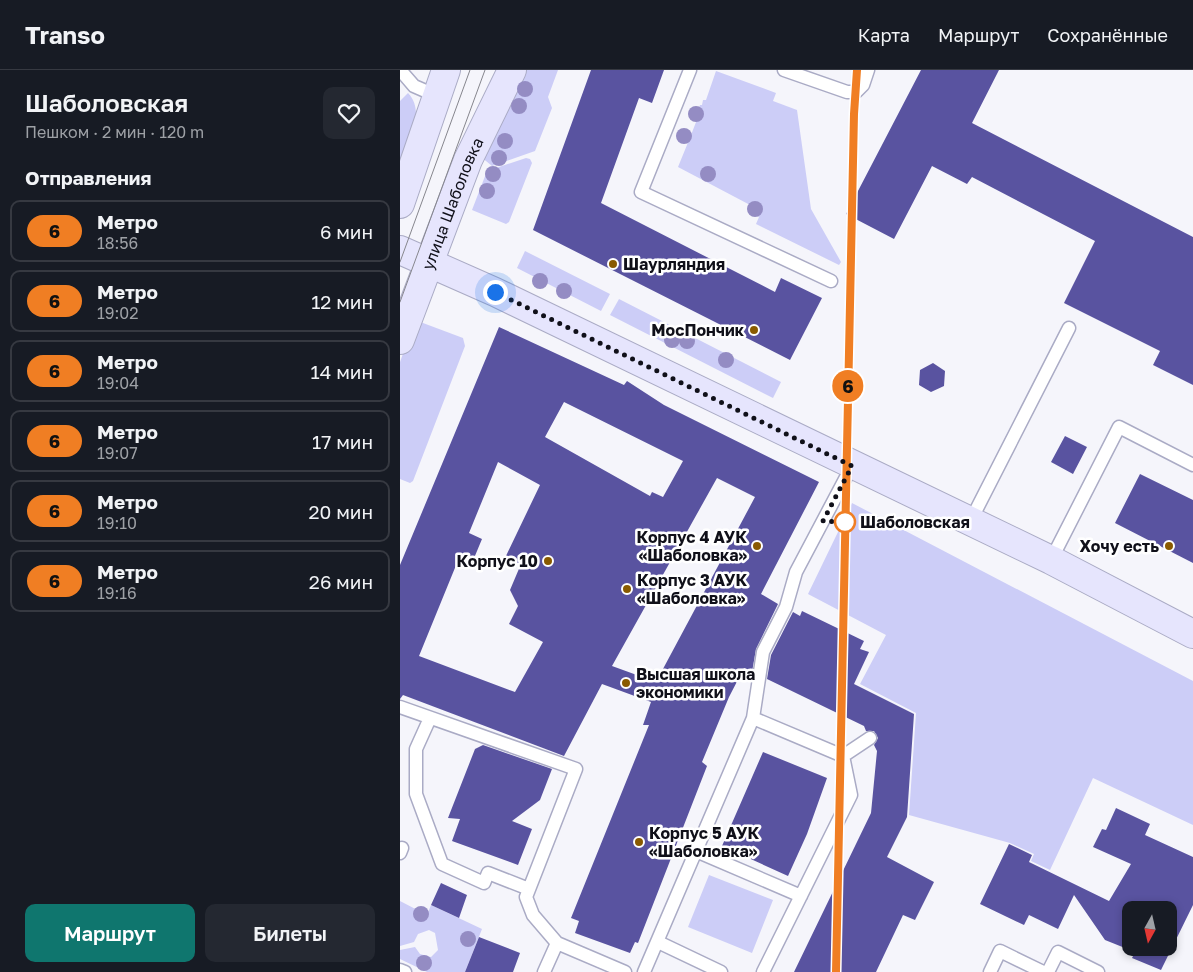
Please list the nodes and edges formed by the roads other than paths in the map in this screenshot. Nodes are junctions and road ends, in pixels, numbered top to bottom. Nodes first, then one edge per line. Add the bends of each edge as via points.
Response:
1 (446, 70) edge
2 (512, 70) edge
3 (690, 70) edge
4 (784, 70) edge
5 (868, 70) edge
6 (400, 71) edge
7 (438, 96) junction
8 (400, 204) edge
9 (400, 250) edge
10 (429, 262) junction
11 (831, 281) dead end
12 (1069, 328) dead end
13 (400, 340) edge
14 (1193, 465) edge
15 (852, 466) junction
16 (970, 522) junction
17 (1051, 560) junction
18 (1193, 634) edge
19 (400, 707) edge
20 (430, 718) junction
21 (753, 718) junction
22 (870, 738) dead end
23 (843, 756) junction
24 (696, 851) junction
25 (529, 889) junction
26 (802, 896) junction
27 (658, 942) junction
28 (557, 943) junction
29 (400, 970) edge
30 (405, 972) edge
31 (544, 972) edge
32 (625, 972) edge
33 (644, 972) edge
34 (721, 972) edge
35 (763, 972) edge
36 (990, 972) edge
37 (1043, 972) edge
38 (1048, 972) edge
39 (1098, 972) edge

1 - 7 street
2 - 10 street, улица Шаболовка via 468,160
3 - 11 lane via 641,192
4 - 5 lane via 847,92 856,92 863,85
6 - 7 lane via 414,86
7 - 8 street
9 - 10 street
10 - 13 street, улица Шаболовка
10 - 15 street
12 - 16 lane
14 - 17 lane via 1119,427
15 - 16 street
15 - 21 lane via 796,572 786,608 763,652
16 - 17 street
17 - 18 street
19 - 20 lane
20 - 25 lane via 416,749 416,794 442,864 484,883 488,873
20 - 25 lane via 576,769
21 - 23 lane
21 - 24 lane
22 - 23 lane
23 - 26 lane via 851,795
24 - 26 lane
24 - 27 lane
25 - 28 lane via 526,897 534,915
26 - 35 lane
27 - 33 lane
27 - 34 lane
28 - 31 lane
28 - 32 lane
29 - 30 lane
36 - 37 lane via 1000,950
38 - 39 lane via 1058,952

